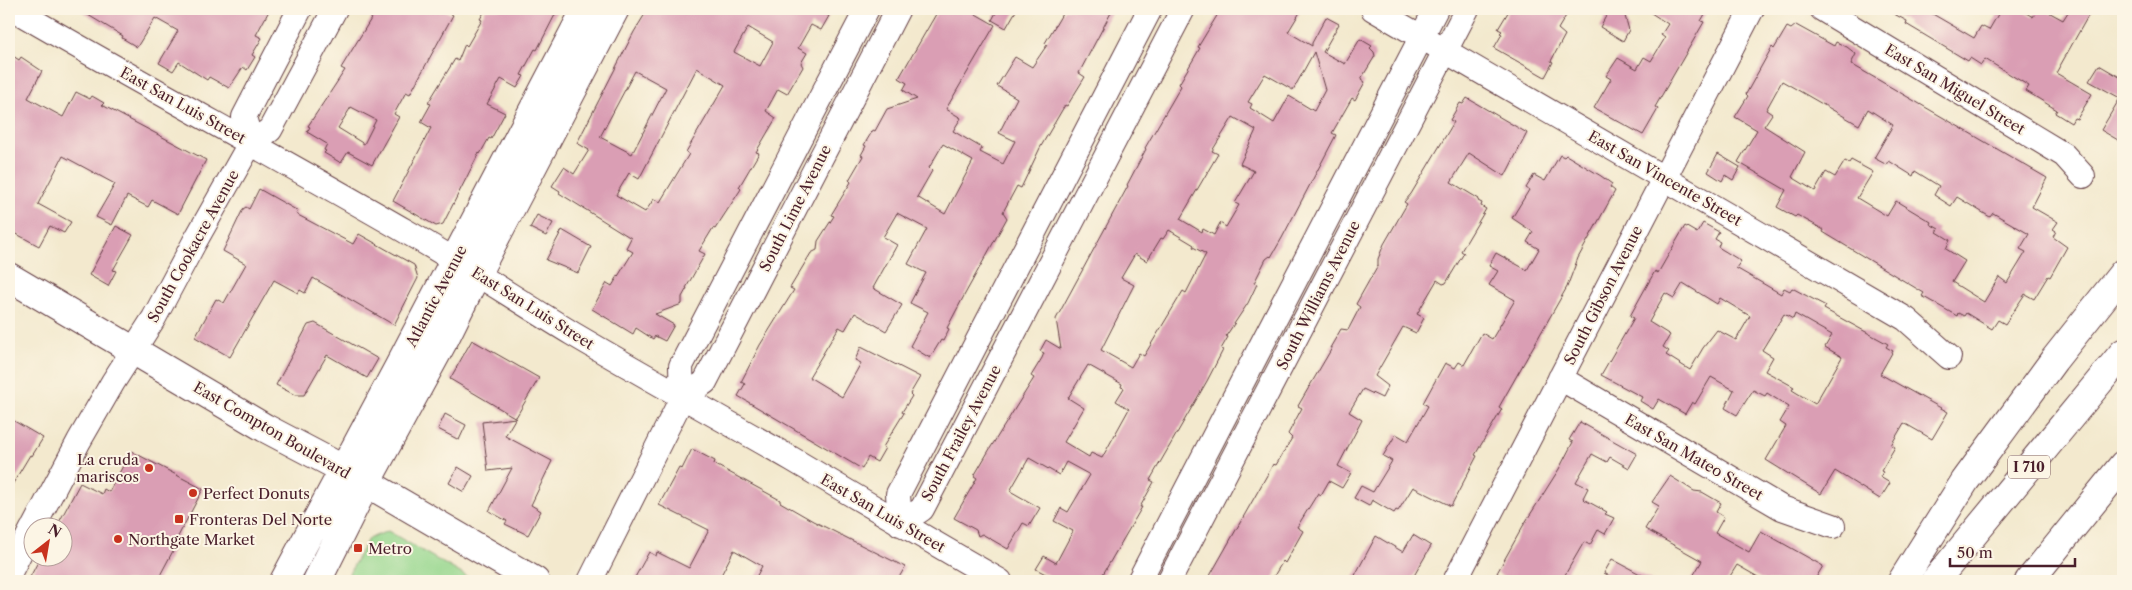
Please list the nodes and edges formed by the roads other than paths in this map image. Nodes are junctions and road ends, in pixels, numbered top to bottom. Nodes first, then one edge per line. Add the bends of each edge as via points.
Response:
1 (300, 9) edge
2 (335, 9) edge
3 (586, 9) edge
4 (615, 9) edge
5 (867, 9) edge
6 (898, 9) edge
7 (1150, 9) edge
8 (1183, 9) edge
9 (1373, 9) edge
10 (1436, 9) edge
11 (1467, 9) edge
12 (1752, 9) edge
13 (1822, 9) edge
14 (31, 11) edge
15 (1422, 37) junction
16 (1445, 50) junction
17 (251, 142) junction
18 (2084, 176) dead end
19 (1664, 178) junction
20 (466, 266) junction
21 (2123, 273) edge
22 (9, 278) edge
23 (133, 350) junction
24 (2123, 354) edge
25 (1949, 357) dead end
26 (1560, 378) junction
27 (682, 398) junction
28 (2123, 465) edge
29 (343, 470) junction
30 (366, 483) junction
31 (38, 518) edge
32 (900, 524) junction
33 (1833, 526) dead end
34 (22, 549) edge
35 (9, 574) edge
36 (284, 581) edge
37 (317, 581) edge
38 (535, 581) edge
39 (590, 581) edge
40 (1000, 581) edge
41 (1139, 581) edge
42 (1169, 581) edge
43 (1456, 581) edge
44 (1902, 581) edge
45 (1935, 581) edge
46 (2030, 581) edge

1 - 17 street via 244,117
2 - 17 street, South Cookacre Avenue via 270,130
3 - 20 main road, Atlantic Avenue
4 - 20 main road, Atlantic Avenue
5 - 27 street, South Lime Avenue via 681,366
6 - 27 street, South Lime Avenue via 705,382
7 - 32 street, South Frailey Avenue via 898,494
8 - 32 street, South Frailey Avenue via 922,509
9 - 15 street, East San Vincente Street
10 - 15 street, South Williams Avenue
11 - 16 street, South Williams Avenue
12 - 19 street, South Gibson Avenue
13 - 18 street, East San Miguel Street via 2064,155
14 - 17 street, East San Luis Street via 143,84
15 - 16 street, East San Vincente Street
15 - 41 street, South Williams Avenue
16 - 19 street, East San Vincente Street
16 - 42 street, South Williams Avenue
17 - 20 street, East San Luis Street
17 - 23 street, South Cookacre Avenue
19 - 25 street, East San Vincente Street via 1906,319
19 - 26 street, South Gibson Avenue
20 - 27 street, East San Luis Street
20 - 29 main road, Atlantic Avenue
20 - 30 main road, Atlantic Avenue via 445,338
21 - 44 main road via 2060,352 1966,481
22 - 23 main road, East Compton Boulevard
23 - 29 main road, East Compton Boulevard
23 - 31 street, South Cookacre Avenue
24 - 45 main road, I 710
26 - 33 street, East San Mateo Street via 1782,508
26 - 43 street, South Gibson Avenue
27 - 32 street, East San Luis Street
27 - 39 street, South Lime Avenue
28 - 46 main road
29 - 30 main road, East Compton Boulevard
29 - 36 main road, Atlantic Avenue
30 - 37 main road, Atlantic Avenue
30 - 38 main road, East Compton Boulevard
32 - 40 street, East San Luis Street
34 - 35 street, South Cookacre Avenue

